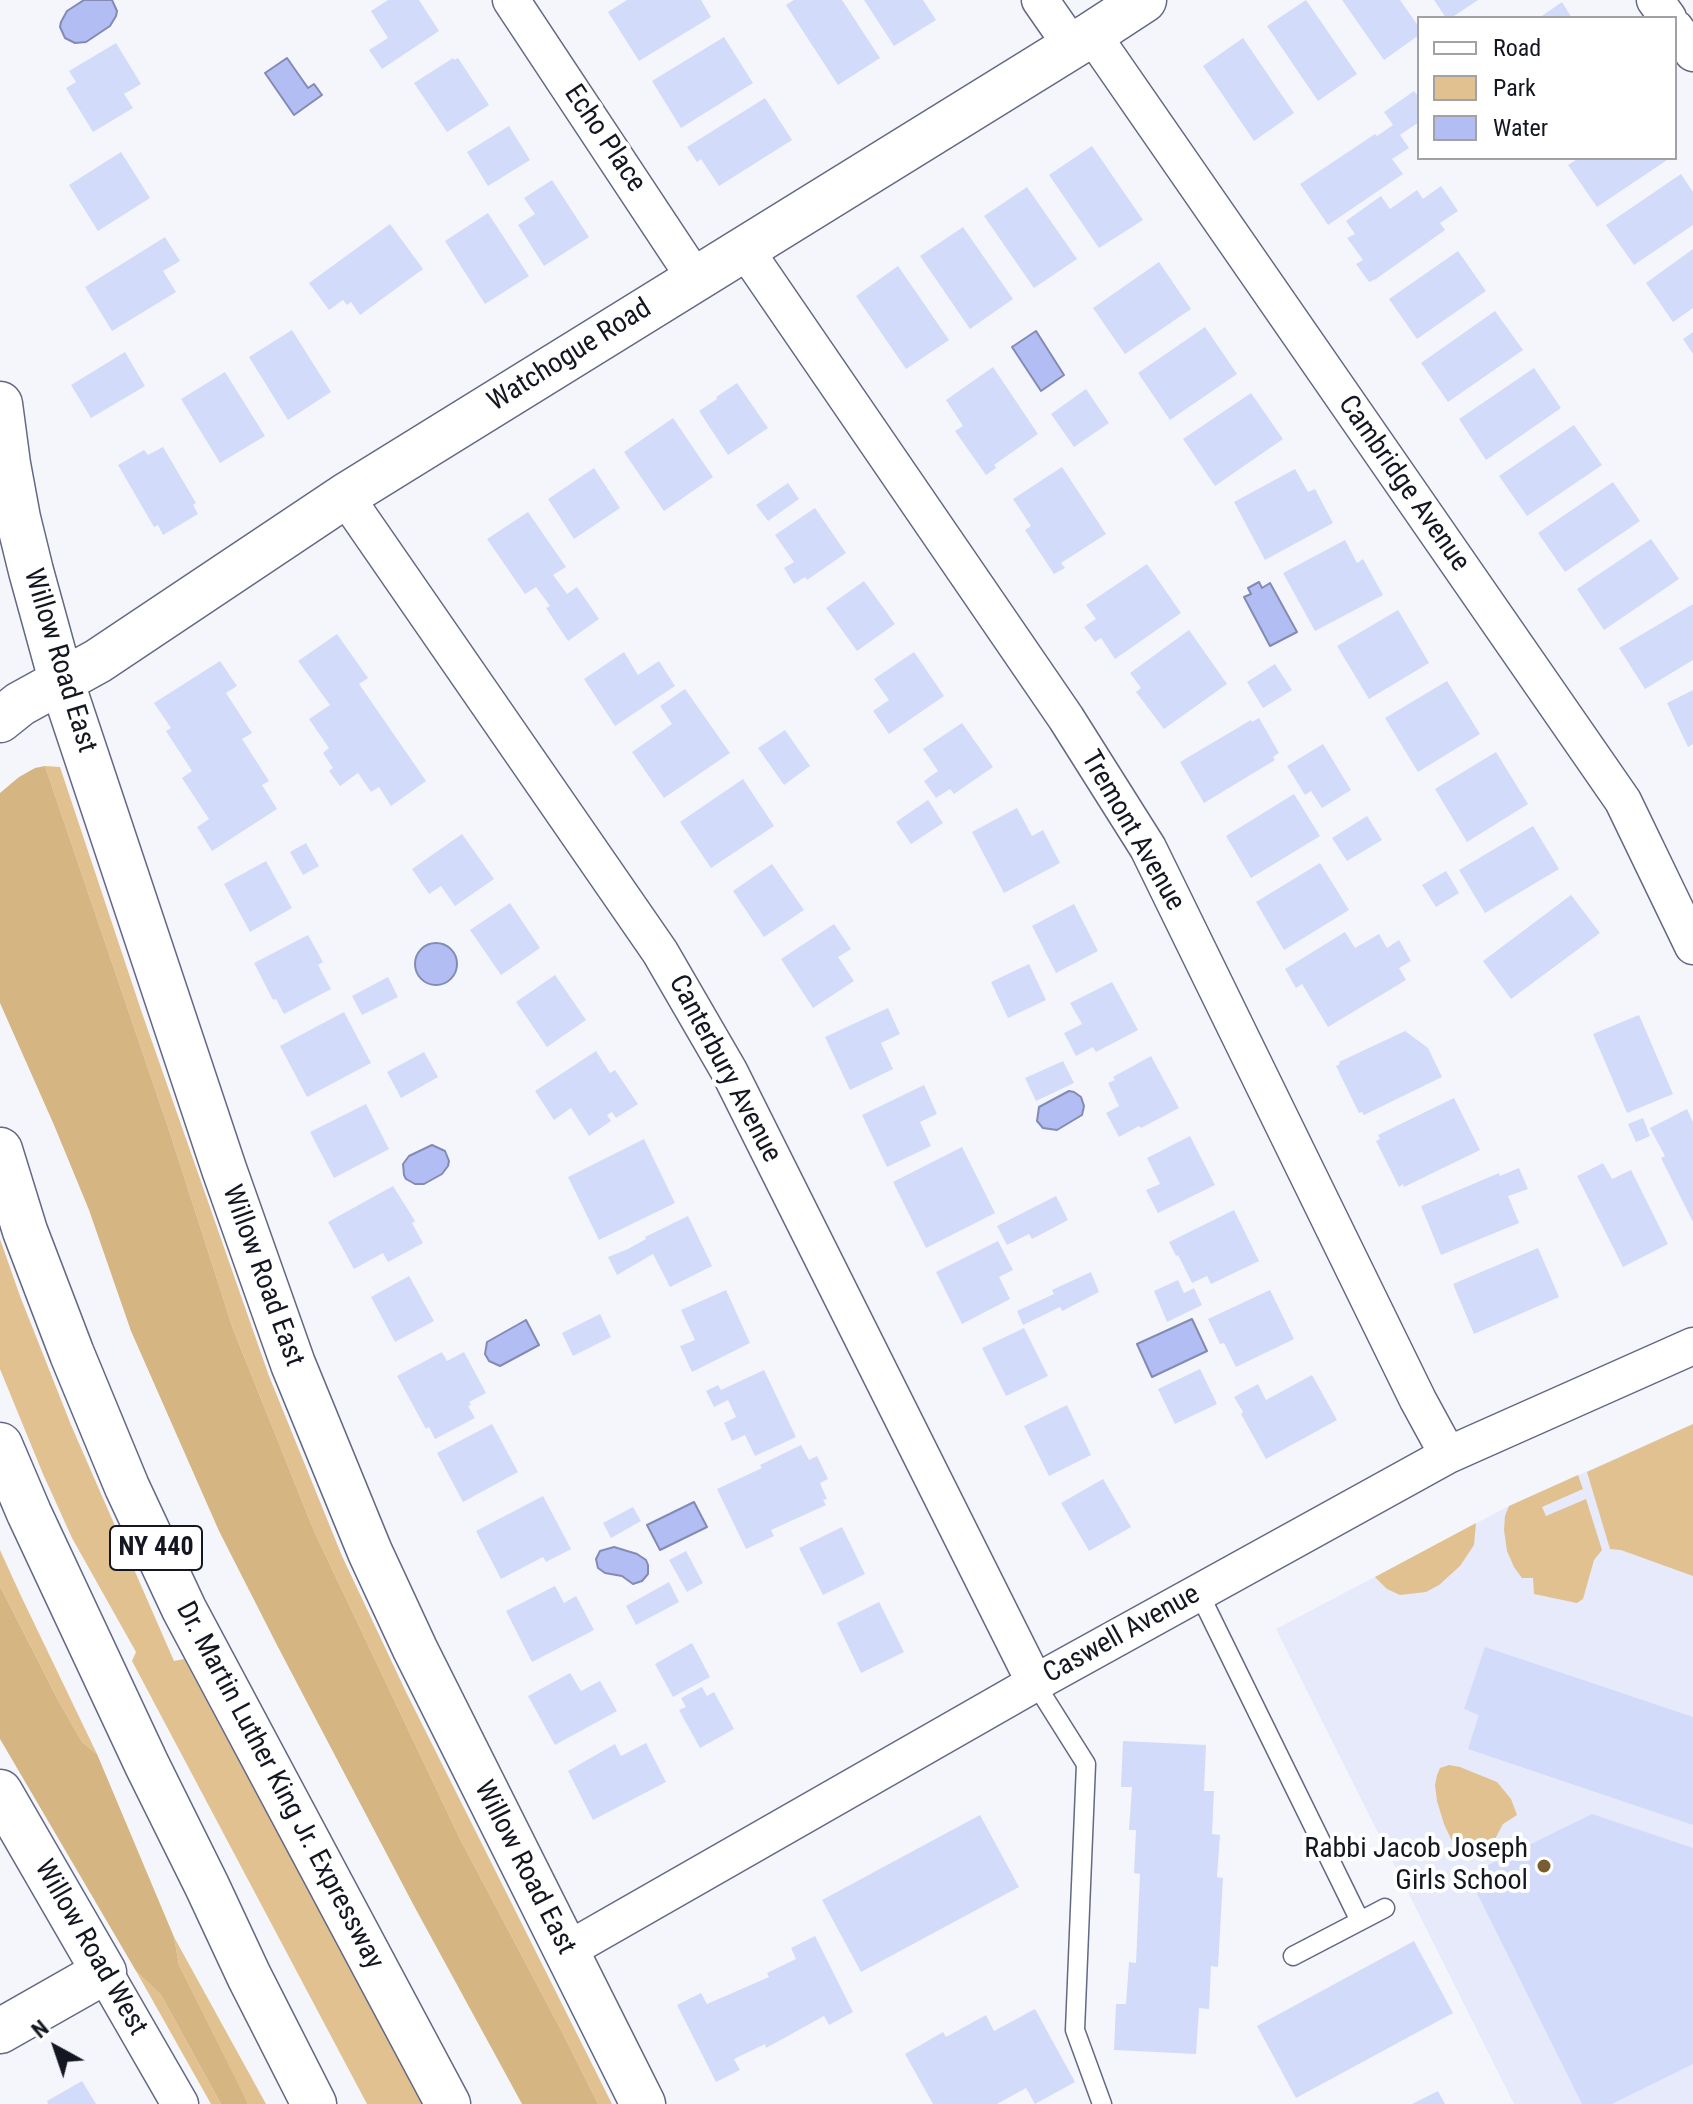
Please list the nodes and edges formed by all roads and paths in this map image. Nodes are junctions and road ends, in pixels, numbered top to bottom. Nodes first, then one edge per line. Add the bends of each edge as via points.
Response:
1 (511, 0) edge
2 (1040, 0) edge
3 (1144, 0) edge
4 (1677, 31) edge
5 (1082, 40) junction
6 (1693, 53) edge
7 (744, 248) junction
8 (695, 278) junction
9 (0, 404) edge
10 (345, 496) junction
11 (61, 680) junction
12 (0, 720) edge
13 (1693, 946) edge
14 (0, 1150) edge
15 (1693, 1346) edge
16 (0, 1445) edge
17 (1448, 1455) junction
18 (1199, 1593) junction
19 (1035, 1683) junction
20 (0, 1792) edge
21 (314, 1851) junction
22 (1385, 1908) dead end
23 (1360, 1921) junction
24 (566, 1951) junction
25 (1293, 1956) dead end
26 (104, 1972) junction
27 (249, 1976) junction
28 (0, 2031) edge
29 (180, 2104) edge
30 (314, 2104) edge
31 (332, 2104) edge
32 (448, 2104) edge
33 (478, 2104) edge
34 (643, 2104) edge
35 (1102, 2104) edge

1 - 8 street, Echo Place
2 - 5 street, Cambridge Avenue
3 - 5 main road, Watchogue Road
4 - 6 street
5 - 7 main road, Watchogue Road
5 - 13 street, Cambridge Avenue via 1623,801
7 - 8 main road, Watchogue Road
7 - 17 street, Tremont Avenue via 1066,718 1148,848
8 - 10 main road, Watchogue Road
9 - 11 main road, Willow Road East via 18,518
10 - 11 main road, Watchogue Road via 98,661
10 - 19 street, Canterbury Avenue via 660,952 722,1058
11 - 12 main road, Watchogue Road
11 - 24 main road, Willow Road East via 293,1364 415,1649
14 - 21 main road, Dr. Martin Luther King Jr. Expressway / NY 440 via 25,1231 127,1487 184,1609
15 - 17 street, Caswell Avenue
16 - 27 main road
17 - 18 street, Caswell Avenue
18 - 19 street, Caswell Avenue
18 - 23 lane
19 - 24 street, Caswell Avenue
19 - 35 lane via 1086,1764 1075,2030
20 - 26 main road, Willow Road West
21 - 32 main road, Dr. Martin Luther King Jr. Expressway / NY 440
21 - 33 main road
22 - 23 lane
23 - 25 lane
24 - 34 main road, Willow Road East
26 - 28 main road
26 - 29 street, Willow Road West
27 - 30 main road
27 - 31 main road

